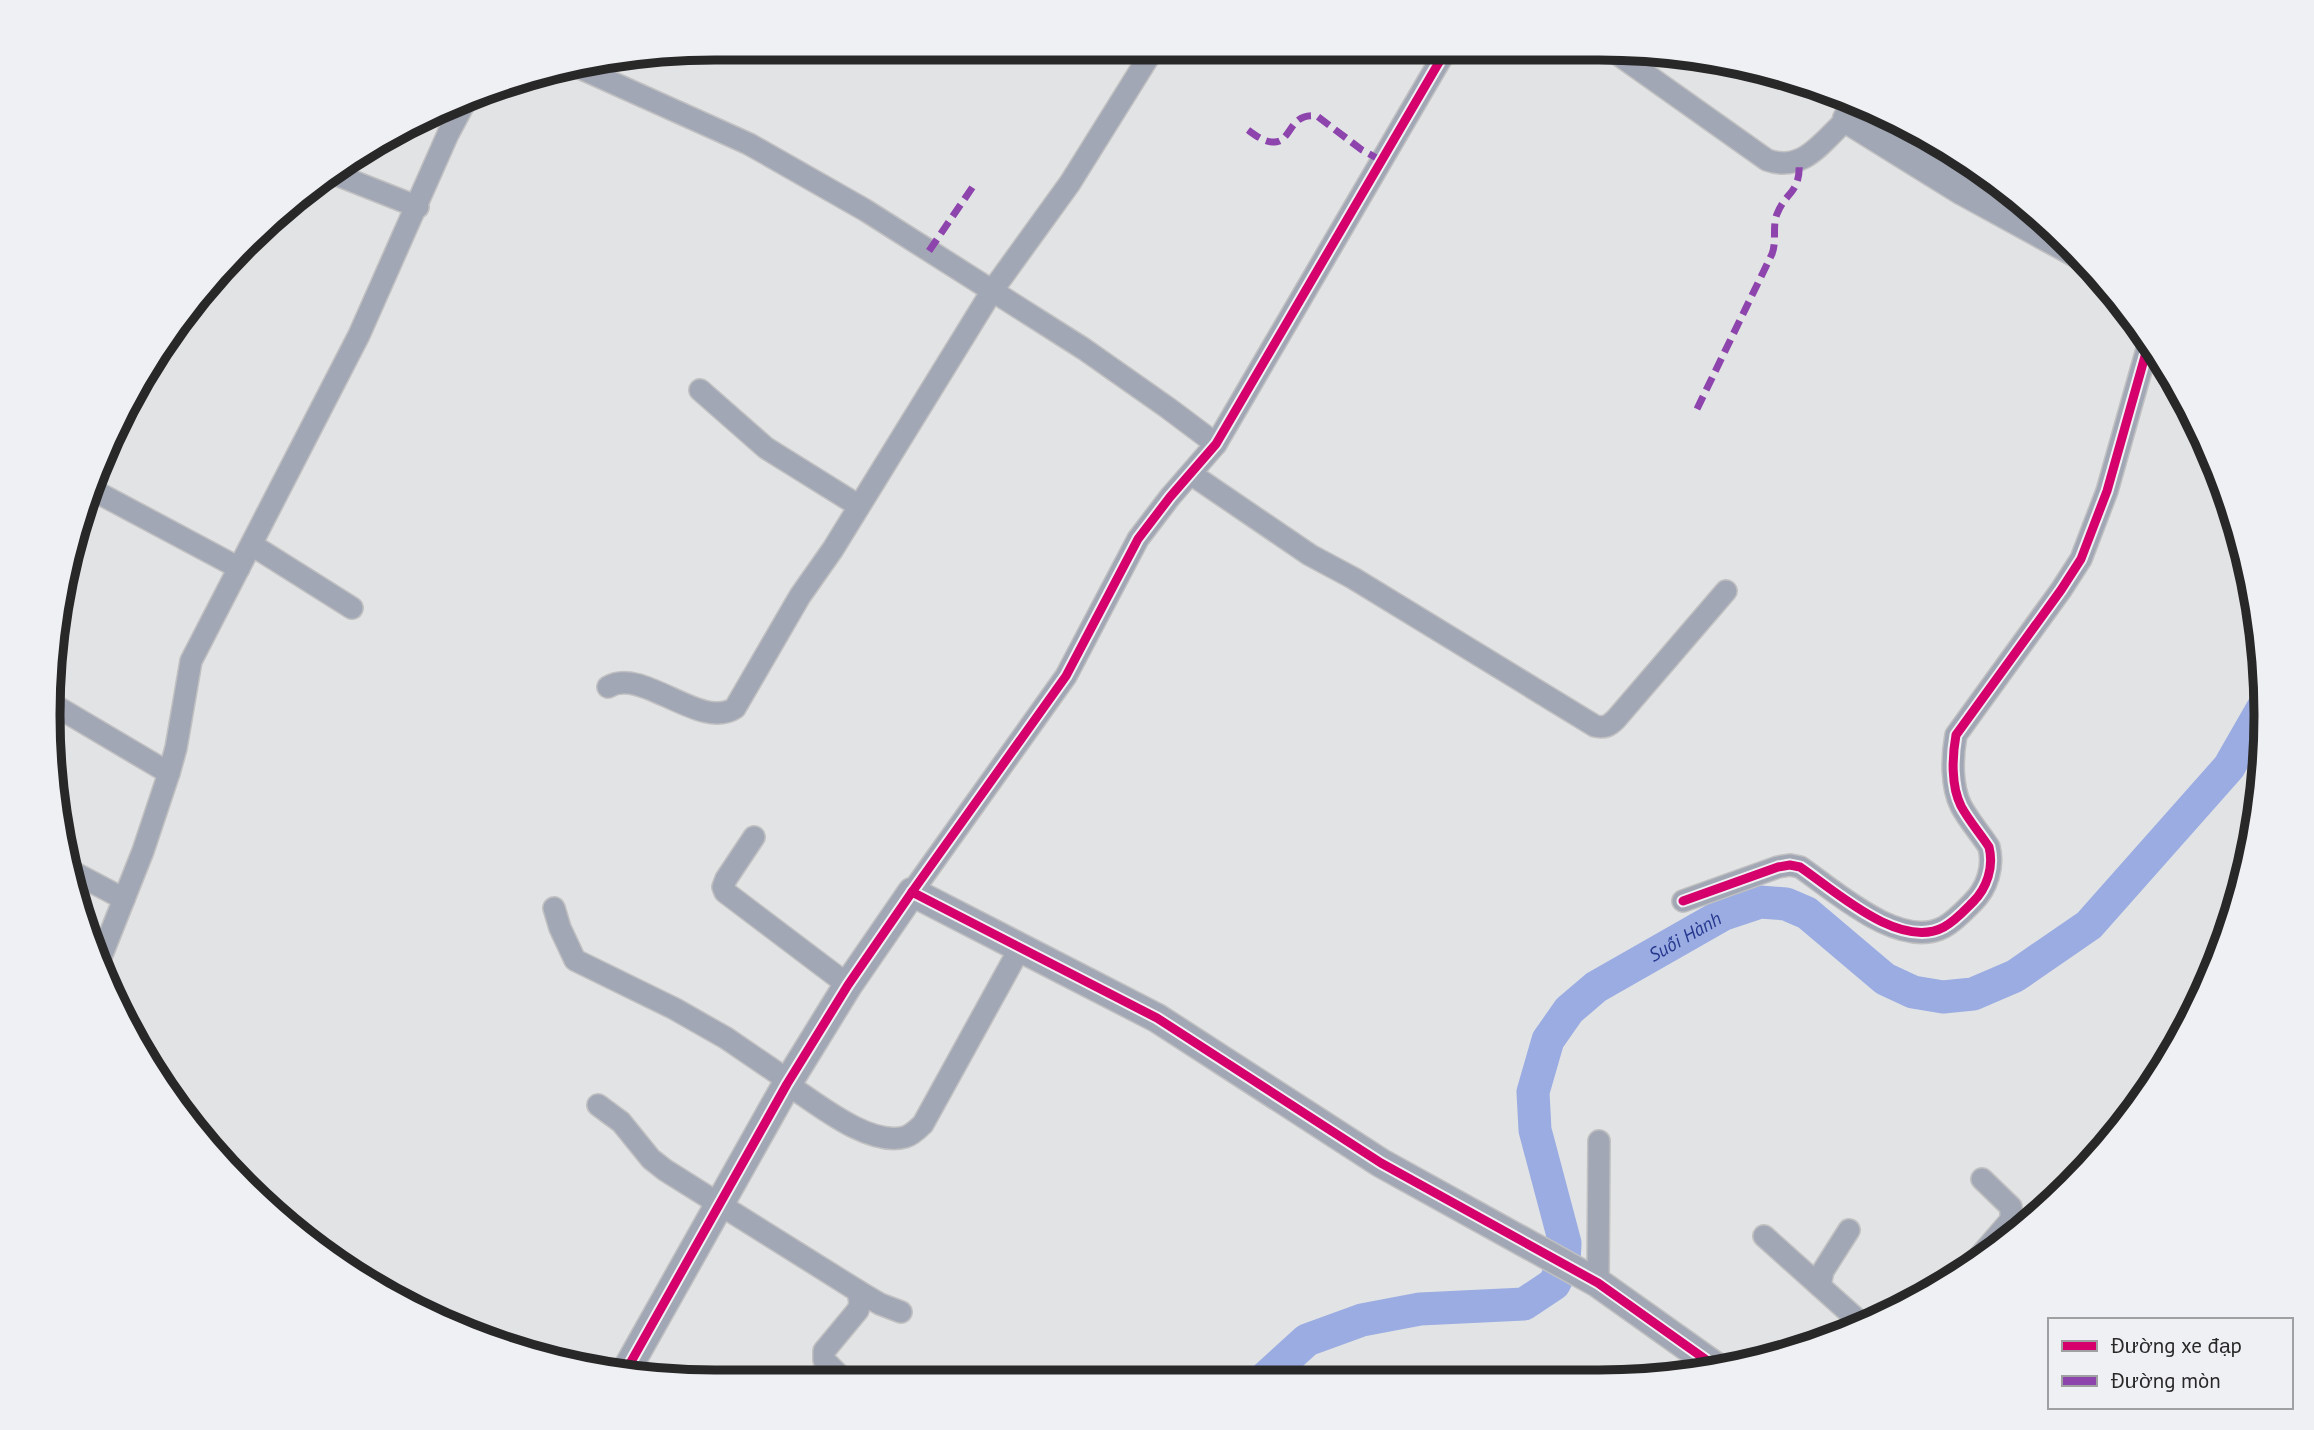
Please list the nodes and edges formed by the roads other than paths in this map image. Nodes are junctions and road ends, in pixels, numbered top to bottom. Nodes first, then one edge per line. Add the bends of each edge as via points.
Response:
1 (1147, 60) edge
2 (1440, 60) edge
3 (1628, 61) edge
4 (588, 72) edge
5 (1852, 109) edge
6 (460, 111) edge
7 (1855, 111) edge
8 (342, 177) edge
9 (418, 207) junction
10 (2025, 217) edge
11 (992, 291) junction
12 (2146, 355) edge
13 (700, 390) dead end
14 (1216, 444) junction
15 (1191, 474) junction
16 (98, 493) edge
17 (859, 506) junction
18 (252, 545) junction
19 (240, 568) junction
20 (1726, 591) dead end
21 (352, 608) dead end
22 (608, 687) dead end
23 (60, 709) edge
24 (170, 773) junction
25 (754, 837) dead end
26 (80, 876) edge
27 (912, 892) junction
28 (124, 899) junction
29 (1683, 901) dead end
30 (554, 908) dead end
31 (1020, 948) junction
32 (103, 951) edge
33 (848, 985) junction
34 (788, 1082) junction
35 (598, 1105) dead end
36 (1600, 1140) dead end
37 (1982, 1179) dead end
38 (718, 1204) junction
39 (1849, 1230) dead end
40 (1998, 1235) edge
41 (1764, 1236) dead end
42 (1598, 1283) junction
43 (1820, 1286) junction
44 (858, 1291) junction
45 (901, 1312) dead end
46 (1856, 1318) edge
47 (1708, 1361) edge
48 (629, 1365) edge
49 (834, 1370) edge

1 - 11 street via 1070,183
2 - 14 street
3 - 5 street via 1756,153 1779,164 1799,162
4 - 11 street via 749,144 865,210
6 - 9 street
7 - 10 street via 1931,172
8 - 9 street
9 - 18 street
11 - 14 street
11 - 17 street
12 - 29 street via 2107,491 2081,559 1956,735 1955,786 1960,803 1991,854 1991,867 1978,897 1942,928 1902,930 1790,865
13 - 17 street via 766,447
14 - 15 street
15 - 20 street via 1310,555 1595,726 1609,726 1616,719
15 - 27 street via 1138,539 1066,676
16 - 19 street
17 - 22 street via 735,708 728,713 705,712 629,682
18 - 19 street
18 - 21 street
19 - 24 street via 191,661
23 - 24 street
24 - 28 street
25 - 33 street via 726,879 725,892
26 - 28 street
27 - 31 street
27 - 33 street
28 - 32 street
30 - 34 street via 575,960 726,1038
31 - 34 street via 923,1124 911,1134 891,1138 860,1130
31 - 42 street via 1157,1018 1381,1163
33 - 34 street
34 - 38 street
35 - 38 street via 621,1122 651,1159
36 - 42 street
37 - 40 street via 2011,1207 2011,1220
38 - 44 street
38 - 48 street
39 - 43 street via 1823,1271
41 - 43 street
42 - 47 street
43 - 46 street
44 - 45 street
44 - 49 street via 858,1310 824,1351 824,1360

